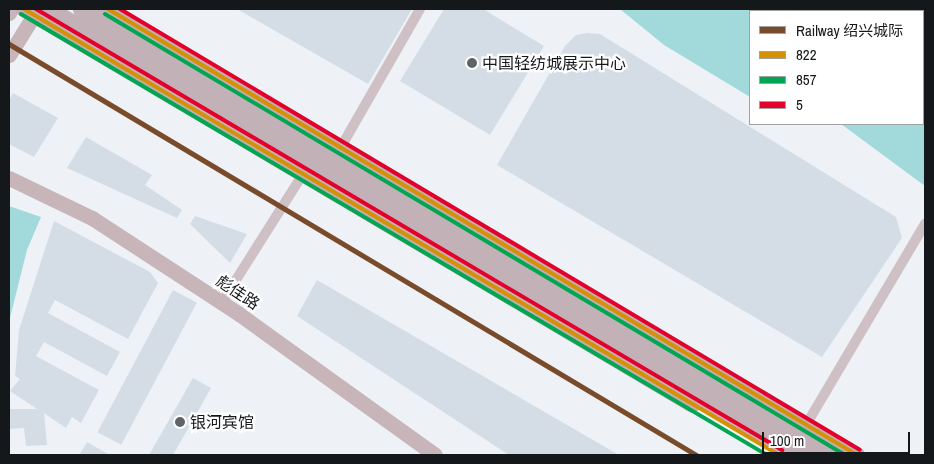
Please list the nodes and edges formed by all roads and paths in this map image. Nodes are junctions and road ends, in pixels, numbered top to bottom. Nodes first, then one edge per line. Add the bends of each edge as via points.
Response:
1 (11, 9) edge
2 (82, 9) edge
3 (108, 9) edge
4 (420, 9) edge
5 (35, 11) edge
6 (9, 13) edge
7 (9, 55) edge
8 (341, 147) junction
9 (303, 174) junction
10 (9, 178) edge
11 (925, 224) edge
12 (222, 302) junction
13 (806, 426) junction
14 (435, 455) edge
15 (779, 455) edge
16 (796, 455) edge
17 (827, 455) edge
18 (858, 455) edge

1 - 6 street
2 - 17 highway
3 - 8 main road
4 - 8 street
5 - 7 street
5 - 9 main road
5 - 16 highway
8 - 13 main road
9 - 12 street
9 - 15 main road
10 - 12 street, 彪佳路 via 92,218
11 - 13 street
12 - 14 street, 彪佳路
13 - 18 main road

